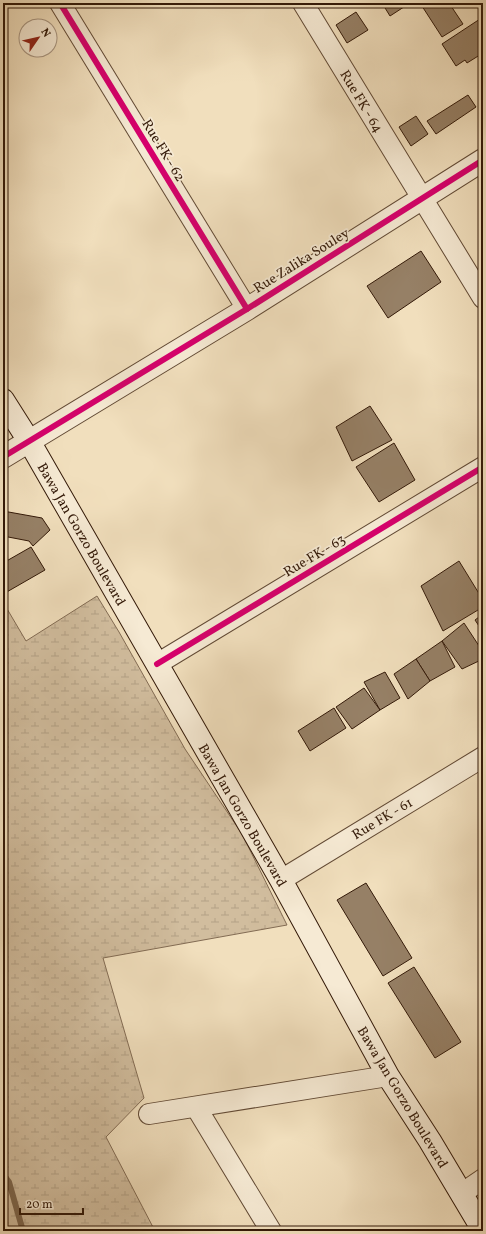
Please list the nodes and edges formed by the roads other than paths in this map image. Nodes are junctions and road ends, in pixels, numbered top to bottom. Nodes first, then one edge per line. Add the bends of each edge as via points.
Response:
1 (60, 3) edge
2 (305, 4) edge
3 (483, 160) edge
4 (421, 198) junction
5 (483, 298) edge
6 (247, 309) junction
7 (3, 400) edge
8 (29, 441) junction
9 (3, 457) edge
10 (483, 468) edge
11 (157, 664) junction
12 (483, 757) edge
13 (281, 880) junction
14 (388, 1076) junction
15 (196, 1107) junction
16 (149, 1114) dead end
17 (483, 1179) edge
18 (462, 1194) junction
19 (483, 1230) edge
20 (270, 1231) edge

1 - 6 street, Rue FK - 62
2 - 4 street, Rue FK - 64
3 - 4 main road, Rue Zalika Souley
4 - 5 street, Rue FK - 64
4 - 6 main road, Rue Zalika Souley
6 - 8 main road, Rue Zalika Souley
7 - 8 main road, Bawa Jan Gorzo Boulevard
8 - 9 main road, Rue Zalika Souley
8 - 11 main road, Bawa Jan Gorzo Boulevard
10 - 11 street, Rue FK - 63
11 - 13 main road, Bawa Jan Gorzo Boulevard
12 - 13 street, Rue FK - 61
13 - 14 main road, Bawa Jan Gorzo Boulevard
14 - 15 street
14 - 18 main road, Bawa Jan Gorzo Boulevard
15 - 16 street
15 - 20 street
17 - 18 street
18 - 19 main road, Bawa Jan Gorzo Boulevard

